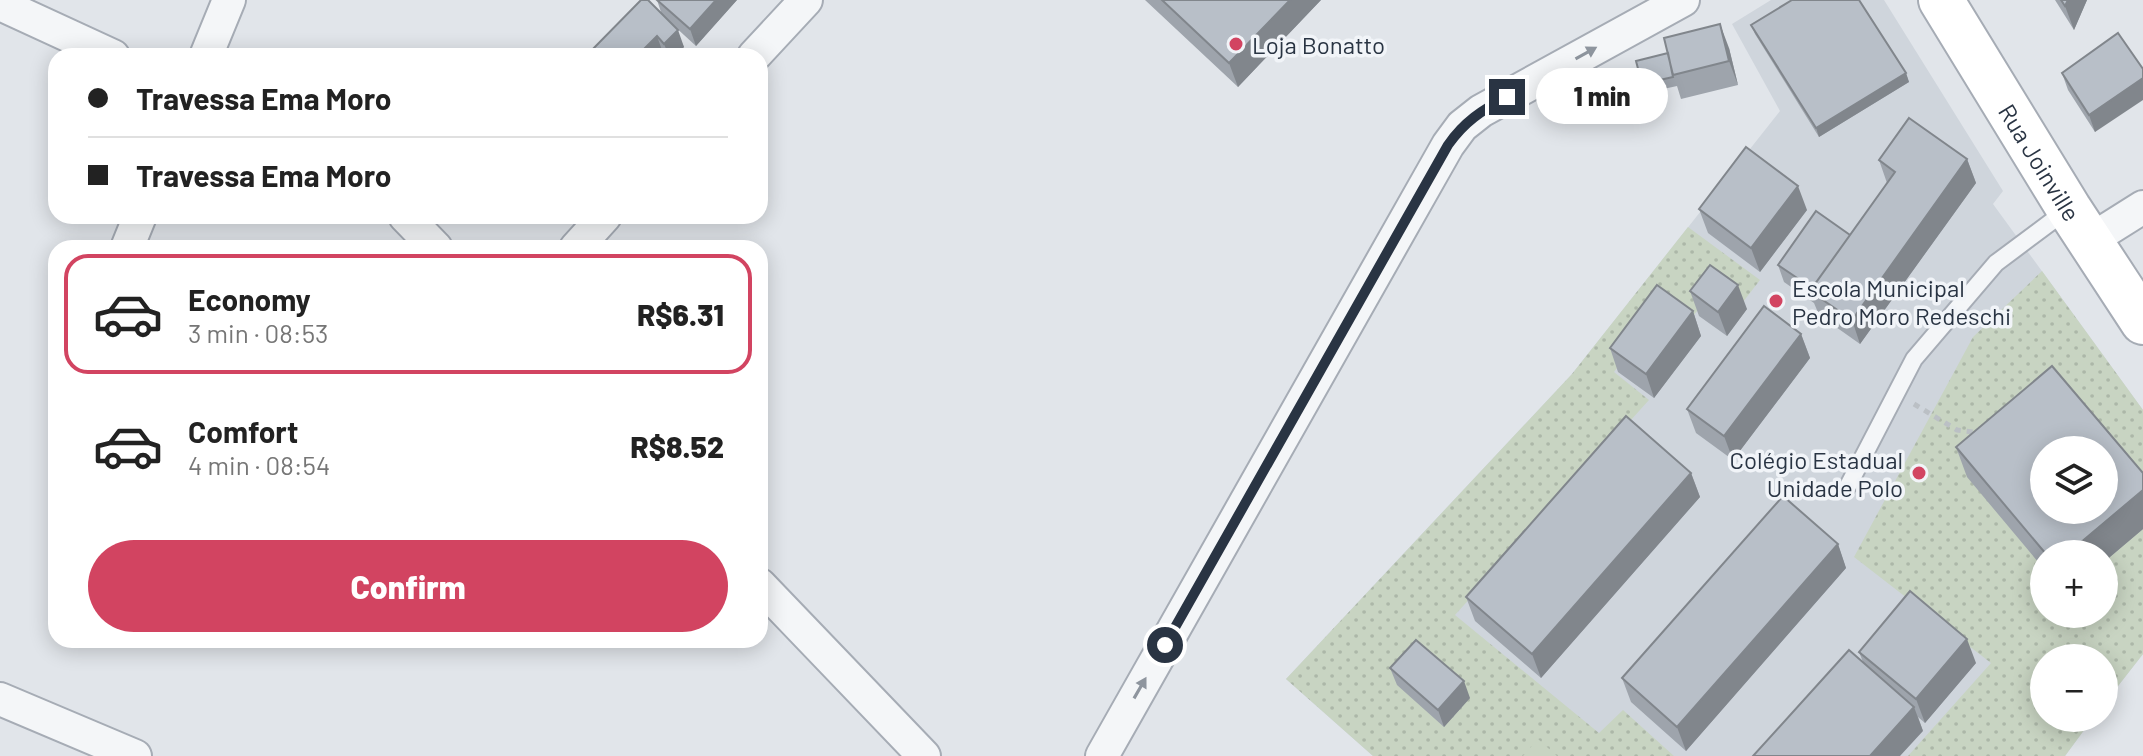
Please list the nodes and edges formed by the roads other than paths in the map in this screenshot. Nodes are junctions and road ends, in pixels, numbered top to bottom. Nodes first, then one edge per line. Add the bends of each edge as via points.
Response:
1 (229, 0) edge
2 (806, 0) edge
3 (1683, 0) edge
4 (1941, 0) edge
5 (0, 4) edge
6 (96, 48) edge
7 (209, 48) edge
8 (761, 48) edge
9 (2143, 207) edge
10 (413, 224) edge
11 (598, 224) edge
12 (2079, 225) junction
13 (428, 240) edge
14 (583, 240) edge
15 (2143, 322) edge
16 (1848, 486) dead end
17 (768, 593) edge
18 (0, 699) edge
19 (135, 756) edge
20 (924, 756) edge
21 (1102, 756) edge

1 - 7 street
2 - 8 street
21 -> 3 street via 1462,126
4 - 12 main road, Rua Joinville
5 - 6 street
9 - 12 street
10 - 13 street
11 - 14 street
12 - 15 main road, Rua Joinville
12 - 16 lane via 1996,263 1914,359
17 - 20 street
18 - 19 street

